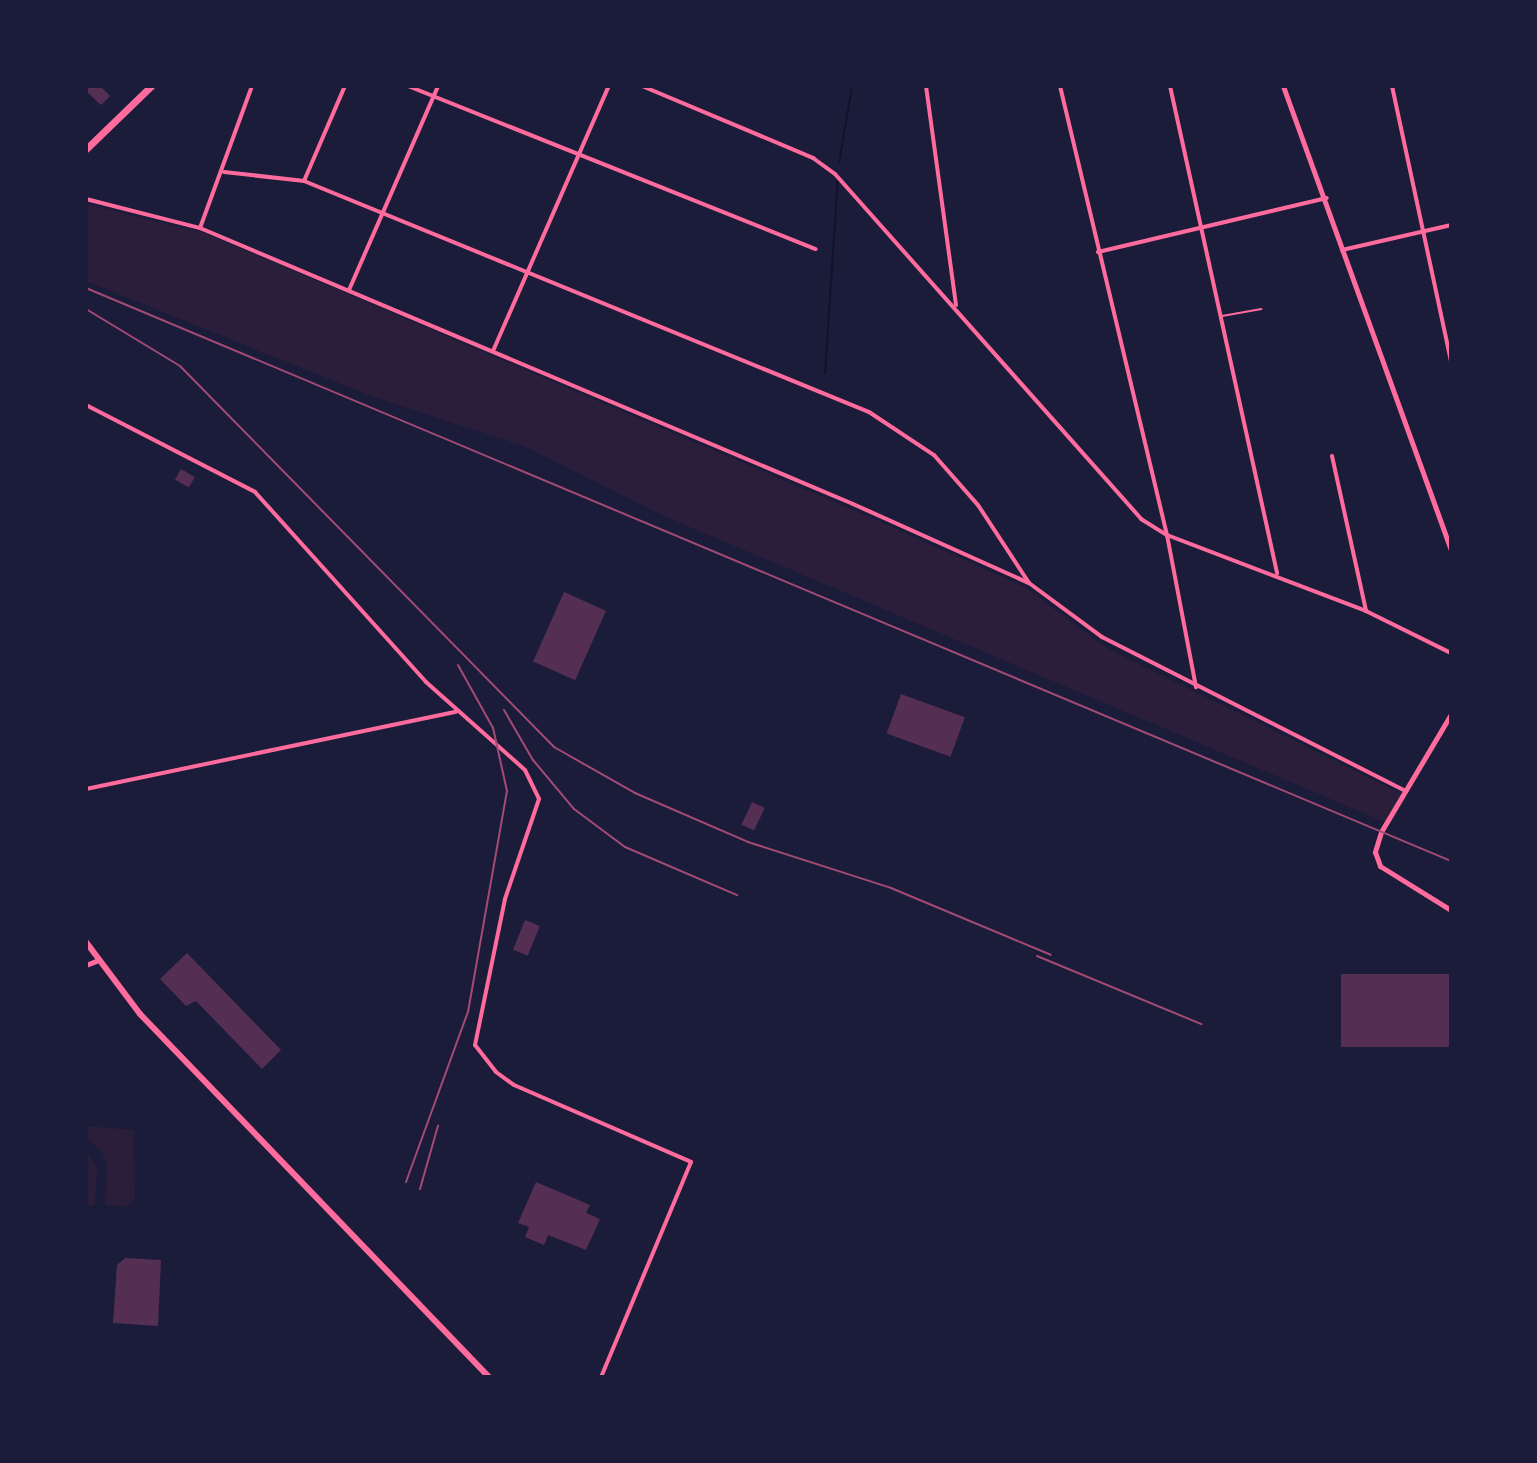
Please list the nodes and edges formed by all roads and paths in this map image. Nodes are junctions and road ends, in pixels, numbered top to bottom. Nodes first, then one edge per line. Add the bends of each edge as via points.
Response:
1 (151, 86) edge
2 (252, 86) edge
3 (345, 86) edge
4 (408, 86) edge
5 (438, 86) edge
6 (609, 86) edge
7 (642, 86) edge
8 (926, 86) edge
9 (1060, 86) edge
10 (1170, 86) edge
11 (1283, 86) edge
12 (1392, 86) edge
13 (433, 97) junction
14 (86, 149) edge
15 (581, 155) junction
16 (224, 172) junction
17 (304, 181) junction
18 (1327, 198) junction
19 (86, 199) edge
20 (384, 214) junction
21 (1451, 225) edge
22 (200, 228) junction
23 (1202, 230) junction
24 (1420, 231) junction
25 (816, 249) dead end
26 (1342, 250) junction
27 (1098, 252) junction
28 (531, 274) junction
29 (349, 290) junction
30 (956, 307) junction
31 (1261, 309) dead end
32 (1221, 317) junction
33 (493, 351) junction
34 (1451, 362) edge
35 (86, 405) edge
36 (1332, 456) dead end
37 (1167, 535) junction
38 (1451, 549) edge
39 (1277, 573) junction
40 (1029, 583) junction
41 (1366, 611) junction
42 (1451, 653) edge
43 (1196, 687) junction
44 (456, 712) junction
45 (1451, 714) edge
46 (86, 789) edge
47 (1406, 791) junction
48 (1451, 910) edge
49 (86, 942) edge
50 (96, 961) junction
51 (86, 965) edge
52 (489, 1377) edge
53 (601, 1377) edge

1 - 14 main road
2 - 16 street
3 - 17 street
4 - 13 street
5 - 13 street
6 - 15 street
7 - 30 street via 813,158 835,174
8 - 30 street
9 - 27 street
10 - 23 street
11 - 18 street
12 - 24 street
13 - 15 street
13 - 20 street
15 - 25 street
15 - 28 street
16 - 17 street
16 - 22 street
17 - 20 street
18 - 23 street
18 - 26 street
19 - 22 street
20 - 28 street
20 - 29 street
21 - 24 street
22 - 29 street
23 - 27 street
23 - 32 street
24 - 26 street
24 - 34 street
26 - 38 street
27 - 37 street
28 - 33 street
28 - 40 street via 899,428 934,455 978,505
29 - 33 street
30 - 37 street via 1141,519
31 - 32 lane
32 - 39 street
33 - 40 street
35 - 44 street via 255,492
36 - 41 street
37 - 39 street
37 - 43 street
39 - 41 street
40 - 43 street via 1102,637
41 - 42 street
43 - 47 street
44 - 46 street
44 - 53 street via 525,770 539,799 505,899 475,1045 514,1085 691,1162
45 - 47 street
47 - 48 street via 1381,832 1376,857 1380,866
49 - 50 main road
50 - 51 street
50 - 52 main road via 140,1014

